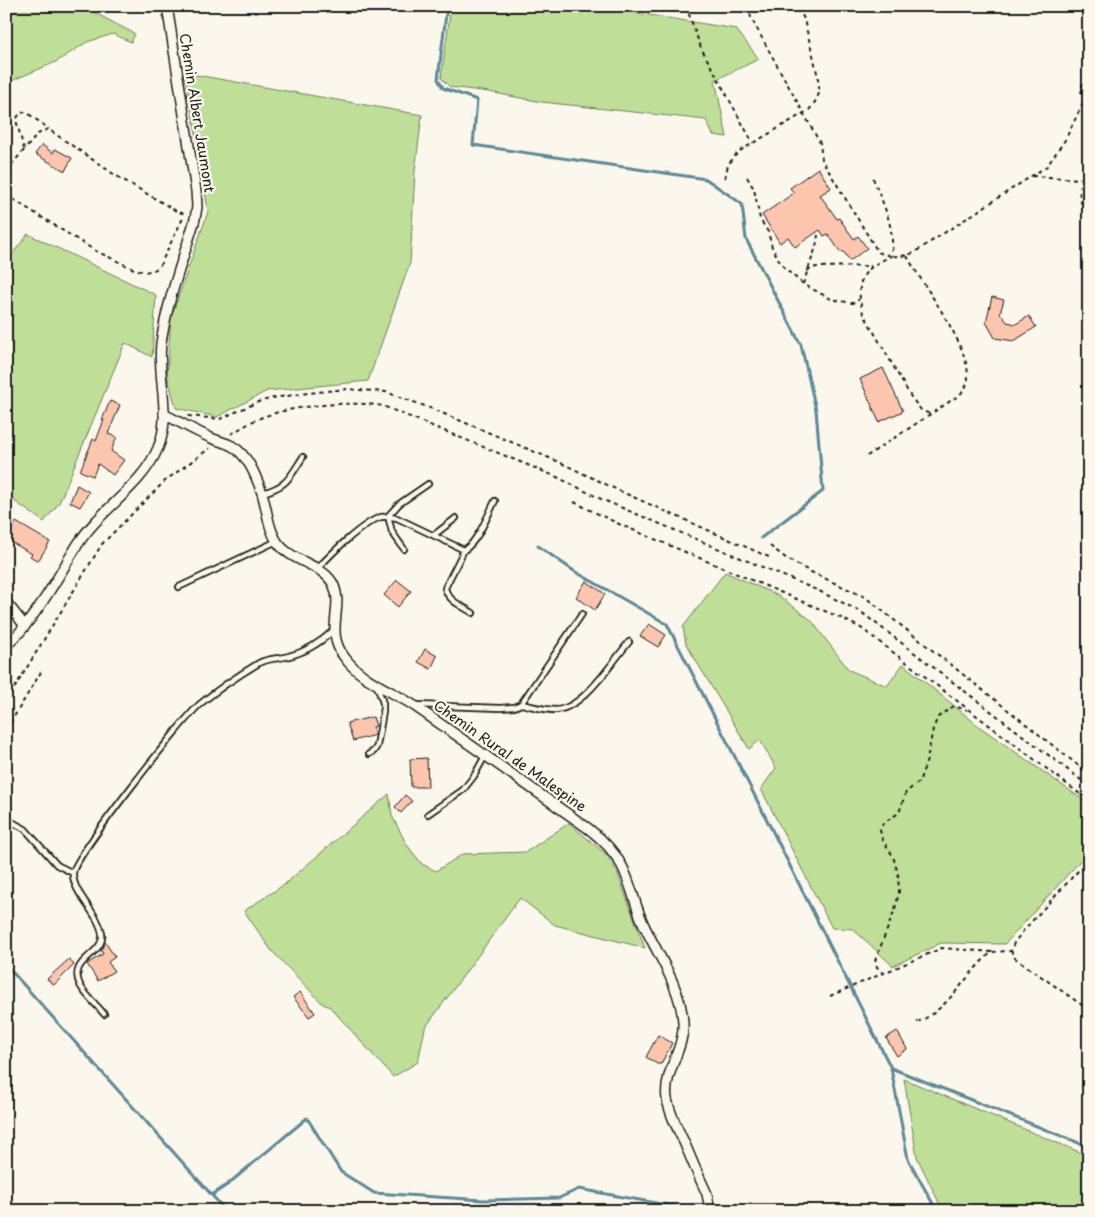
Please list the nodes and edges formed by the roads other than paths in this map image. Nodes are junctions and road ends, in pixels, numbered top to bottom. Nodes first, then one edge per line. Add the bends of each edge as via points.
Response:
1 (167, 6) edge
2 (164, 414) junction
3 (303, 457) dead end
4 (428, 484) dead end
5 (262, 493) junction
6 (495, 501) dead end
7 (388, 516) junction
8 (456, 518) dead end
9 (434, 535) junction
10 (276, 541) junction
11 (404, 548) dead end
12 (464, 550) junction
13 (317, 569) junction
14 (179, 587) dead end
15 (6, 602) edge
16 (474, 613) dead end
17 (582, 614) dead end
18 (25, 626) junction
19 (334, 630) junction
20 (629, 642) dead end
21 (6, 645) edge
22 (376, 682) junction
23 (521, 704) junction
24 (414, 705) junction
25 (369, 754) dead end
26 (485, 756) junction
27 (428, 814) dead end
28 (12, 822) dead end
29 (73, 873) junction
30 (104, 1014) dead end
31 (708, 1210) edge

1 - 2 street, Chemin Albert Jaumont via 197,207 161,345
2 - 5 street, Chemin Rural de Malespine via 233,446 248,463
2 - 18 street, Chemin Albert Jaumont via 158,448 143,474 80,541
3 - 5 lane via 288,481
4 - 7 lane
5 - 10 street, Chemin Rural de Malespine
6 - 12 lane via 474,541
7 - 9 lane
7 - 11 lane via 392,532
7 - 13 lane via 368,523
8 - 9 lane
9 - 12 lane
10 - 13 street, Chemin Rural de Malespine via 287,553
10 - 14 lane
12 - 16 lane via 444,588 450,599
13 - 19 street, Chemin Rural de Malespine via 333,583 336,593
15 - 18 street
17 - 23 lane
18 - 21 street, Chemin Albert Jaumont
19 - 22 street, Chemin Rural de Malespine via 343,657
19 - 29 lane via 317,644 296,654 261,662 199,705 115,808 77,861
20 - 23 lane via 572,705 548,710
22 - 24 street, Chemin Rural de Malespine
22 - 25 lane via 384,702 384,712 377,746
23 - 24 lane via 500,708
24 - 26 street, Chemin Rural de Malespine
26 - 27 lane via 464,790
26 - 31 street, Chemin Rural de Malespine via 589,829 622,866 642,922 682,1011 683,1031 667,1083 667,1098 671,1115 707,1194
28 - 29 lane via 25,829 57,864
29 - 30 lane via 74,883 102,934 102,942 82,962 78,978

